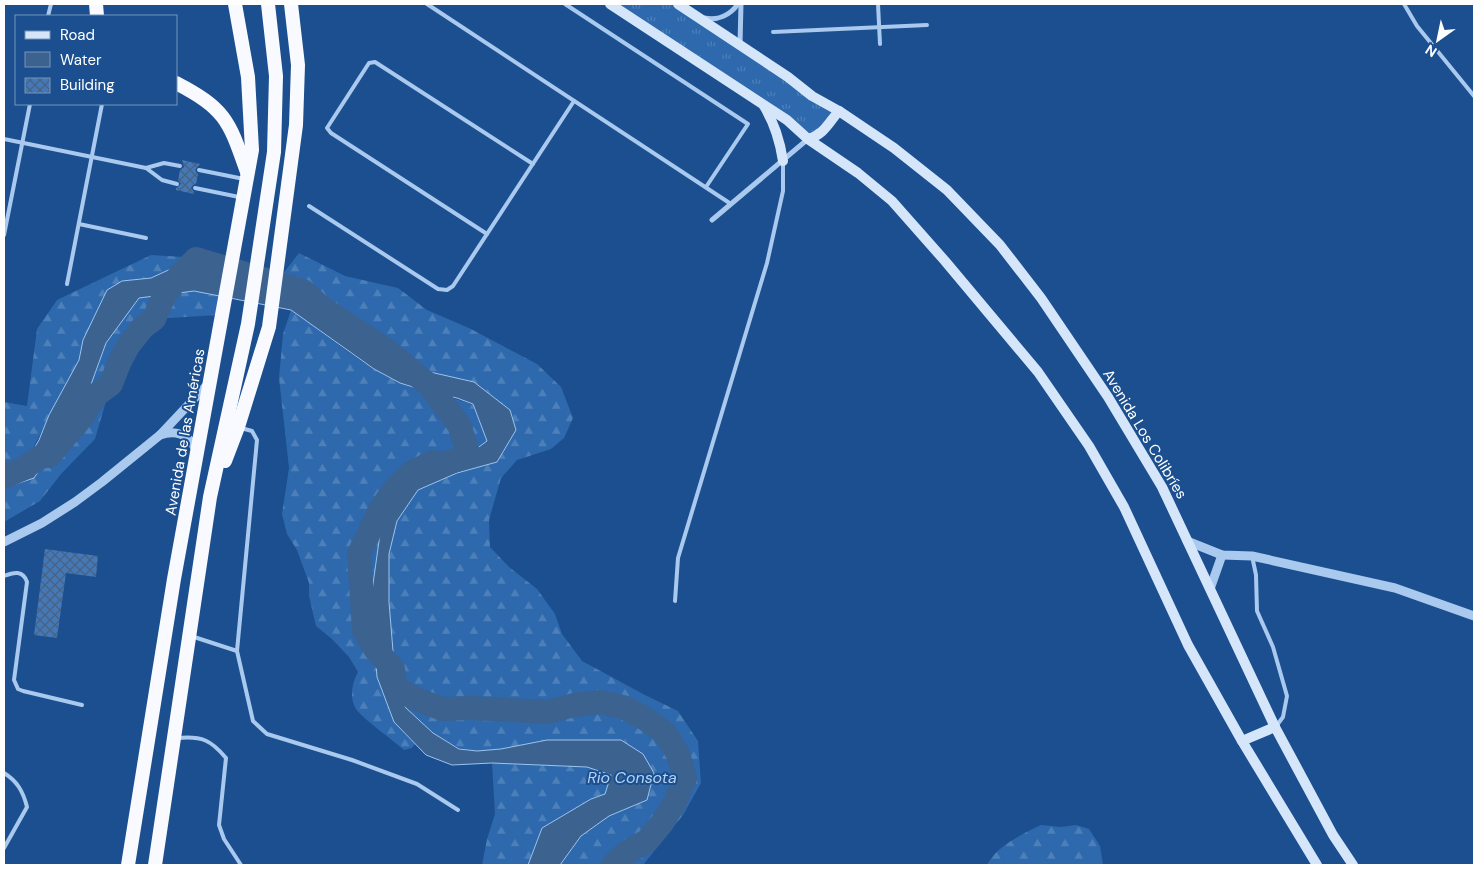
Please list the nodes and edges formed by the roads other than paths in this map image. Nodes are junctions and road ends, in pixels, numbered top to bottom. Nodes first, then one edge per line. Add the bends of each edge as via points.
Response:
1 (235, 4) edge
2 (268, 4) edge
3 (291, 4) edge
4 (427, 4) edge
5 (565, 4) edge
6 (678, 4) edge
7 (739, 4) edge
8 (878, 4) edge
9 (1404, 4) edge
10 (613, 5) edge
11 (697, 16) junction
12 (927, 25) dead end
13 (879, 27) junction
14 (773, 32) dead end
15 (740, 44) junction
16 (880, 44) dead end
17 (178, 84) edge
18 (1474, 96) edge
19 (574, 101) junction
20 (762, 103) junction
21 (30, 105) edge
22 (102, 105) edge
23 (839, 111) junction
24 (4, 139) edge
25 (808, 139) junction
26 (22, 142) junction
27 (92, 156) junction
28 (783, 161) junction
29 (533, 164) junction
30 (180, 166) dead end
31 (146, 168) junction
32 (199, 170) dead end
33 (247, 177) junction
34 (177, 184) dead end
35 (706, 187) junction
36 (195, 188) dead end
37 (244, 198) junction
38 (731, 204) junction
39 (309, 206) dead end
40 (712, 220) dead end
41 (79, 224) junction
42 (487, 234) junction
43 (4, 235) edge
44 (146, 238) dead end
45 (67, 284) dead end
46 (211, 381) junction
47 (238, 427) junction
48 (160, 435) junction
49 (197, 453) junction
50 (210, 497) junction
51 (1187, 540) junction
52 (4, 542) edge
53 (1222, 555) junction
54 (1252, 556) junction
55 (4, 576) edge
56 (1210, 589) junction
57 (675, 601) dead end
58 (1474, 616) edge
59 (189, 636) junction
60 (237, 651) junction
61 (82, 705) dead end
62 (1275, 727) junction
63 (173, 738) junction
64 (1242, 741) junction
65 (4, 773) edge
66 (458, 810) dead end
67 (4, 848) edge
68 (128, 865) edge
69 (155, 865) edge
70 (241, 865) edge
71 (1317, 865) edge
72 (1352, 865) edge

1 - 33 highway, Avenida de las Américas via 247,68 251,114 252,150
2 - 50 highway via 275,67 274,152 248,324
3 - 47 highway via 297,45 296,125 269,327
4 - 19 lane
5 - 35 lane via 748,124
6 - 11 main road, Avenida Los Colibríes
7 - 11 street via 723,17
7 - 15 street
8 - 13 lane
9 - 18 lane via 1417,26
10 - 20 main road
11 - 15 main road, Avenida Los Colibríes
12 - 13 lane
13 - 14 lane
13 - 16 lane
15 - 23 main road, Avenida Los Colibríes via 812,96
17 - 33 highway via 209,102 224,117 234,135
19 - 29 lane
19 - 35 lane
20 - 25 main road
20 - 28 main road via 773,121
21 - 26 lane
22 - 27 lane
23 - 25 main road via 824,131
23 - 51 main road, Avenida Los Colibríes via 894,148 947,190 1000,245 1041,298 1108,397 1162,487
24 - 26 lane
25 - 28 street
25 - 64 main road via 892,201 1038,372 1089,446 1124,507 1188,645
26 - 27 lane
26 - 43 lane
27 - 31 lane
27 - 41 lane
28 - 38 street
28 - 57 lane via 784,191 767,263 678,558
29 - 42 lane
29 - 42 lane via 375,62 369,63 327,128
30 - 31 lane via 164,163
31 - 34 lane via 162,180
32 - 33 lane
33 - 37 highway, Avenida de las Américas
35 - 38 lane
36 - 37 lane
37 - 46 highway, Avenida de las Américas
38 - 40 street
39 - 42 lane via 438,289 447,290 453,286
41 - 44 lane
41 - 45 lane
46 - 48 street
46 - 49 highway, Avenida de las Américas
47 - 50 highway
47 - 60 lane via 252,431 257,440
48 - 49 street via 169,432 187,437
48 - 52 street via 75,502
49 - 68 highway, Avenida de las Américas
50 - 59 highway
51 - 53 street
51 - 56 main road, Avenida Los Colibríes
53 - 54 street
53 - 56 street
54 - 58 street via 1396,588
54 - 62 lane via 1257,612 1273,647 1287,696 1284,718
55 - 61 lane via 18,572 27,582 15,685 23,691
56 - 62 main road, Avenida Los Colibríes
59 - 60 lane
59 - 63 highway
60 - 66 lane via 253,721 267,734 417,784
62 - 64 main road
62 - 72 main road, Avenida Los Colibríes
63 - 69 highway
63 - 70 lane via 193,737 215,744 226,758 219,825
64 - 71 main road
65 - 67 lane via 19,786 26,806

